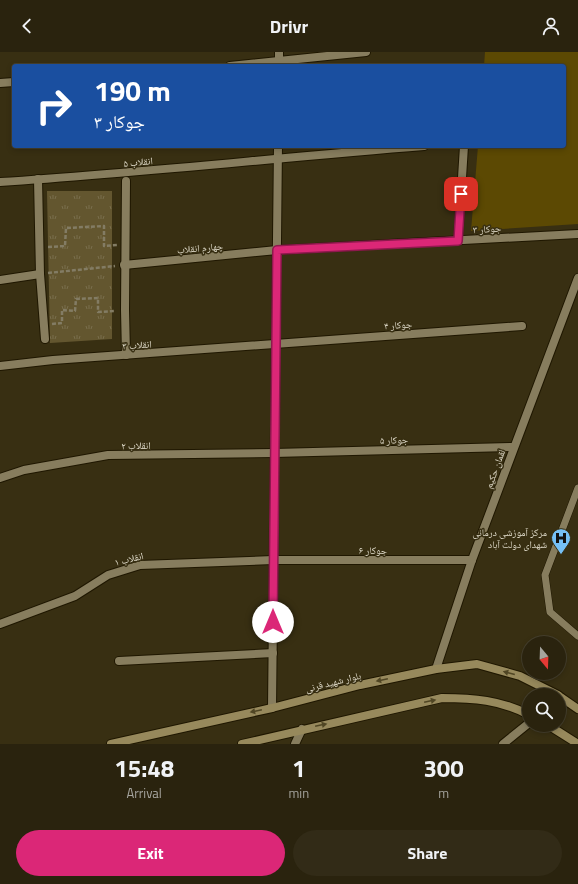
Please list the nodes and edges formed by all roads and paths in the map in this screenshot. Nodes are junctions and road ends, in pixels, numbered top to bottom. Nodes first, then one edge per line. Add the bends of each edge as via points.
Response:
1 (279, 52) edge
2 (366, 52) edge
3 (279, 64) edge
4 (12, 82) edge
5 (0, 83) edge
6 (278, 148) edge
7 (400, 148) edge
8 (464, 148) edge
9 (278, 158) junction
10 (38, 180) junction
11 (126, 181) dead end
12 (0, 182) edge
13 (578, 234) edge
14 (458, 241) junction
15 (125, 244) junction
16 (40, 248) junction
17 (277, 250) junction
18 (124, 265) junction
19 (40, 274) junction
20 (578, 278) edge
21 (0, 280) edge
22 (124, 310) junction
23 (44, 324) junction
24 (522, 326) dead end
25 (45, 339) dead end
26 (276, 344) junction
27 (126, 356) junction
28 (0, 366) edge
29 (513, 448) junction
30 (274, 453) junction
31 (0, 478) edge
32 (578, 488) edge
33 (273, 560) junction
34 (472, 560) junction
35 (0, 624) edge
36 (578, 636) edge
37 (273, 653) junction
38 (119, 662) dead end
39 (436, 669) junction
40 (544, 688) edge
41 (566, 701) edge
42 (272, 708) junction
43 (578, 709) edge
44 (522, 712) edge
45 (302, 729) junction
46 (522, 729) edge
47 (559, 732) edge
48 (111, 744) edge
49 (242, 744) edge
50 (295, 744) edge
51 (503, 744) edge
52 (578, 744) edge

1 - 3 street
2 - 3 street
4 - 5 street
6 - 9 street
7 - 9 street, انقلاب ۵
8 - 14 street
9 - 10 street, انقلاب ۵
9 - 17 street
10 - 12 street, انقلاب ۵
10 - 16 street
11 - 15 street
13 - 14 street, جوکار ۳
14 - 17 street, جوکار ۳
15 - 16 path via 104,246 104,226 66,228 65,246
15 - 18 street
16 - 19 street
17 - 18 street, چهارم انقلاب
17 - 26 street
18 - 19 path
18 - 22 street
19 - 21 street
19 - 23 street
20 - 29 street, لقمان حکیم
22 - 23 path via 98,312 98,298 76,299 75,311 62,310 62,323
22 - 27 street
23 - 25 street
24 - 26 street, جوکار ۴
26 - 27 street, انقلاب ۳
26 - 30 street
27 - 28 street, انقلاب ۳
29 - 30 street, جوکار ۵
29 - 34 street, لقمان حکیم
30 - 31 street, انقلاب ۲ via 108,455 24,470
30 - 33 street
32 - 36 lane via 546,575 550,612
33 - 34 street, جوکار ۶
33 - 35 street, انقلاب ۱ via 140,565 108,575 75,596
33 - 37 street
34 - 39 street, لقمان حکیم
37 - 38 street
37 - 42 street
40 -> 39 main road, بلوار شهید قرنی via 520,676 477,664
39 -> 42 main road, بلوار شهید قرنی via 360,685
41 - 43 main road, بلوار شهید قرنی
42 -> 48 main road, بلوار شهید قرنی
45 -> 44 main road via 442,698 476,698
45 - 49 main road
45 - 50 street
46 - 51 street
47 - 52 main road

